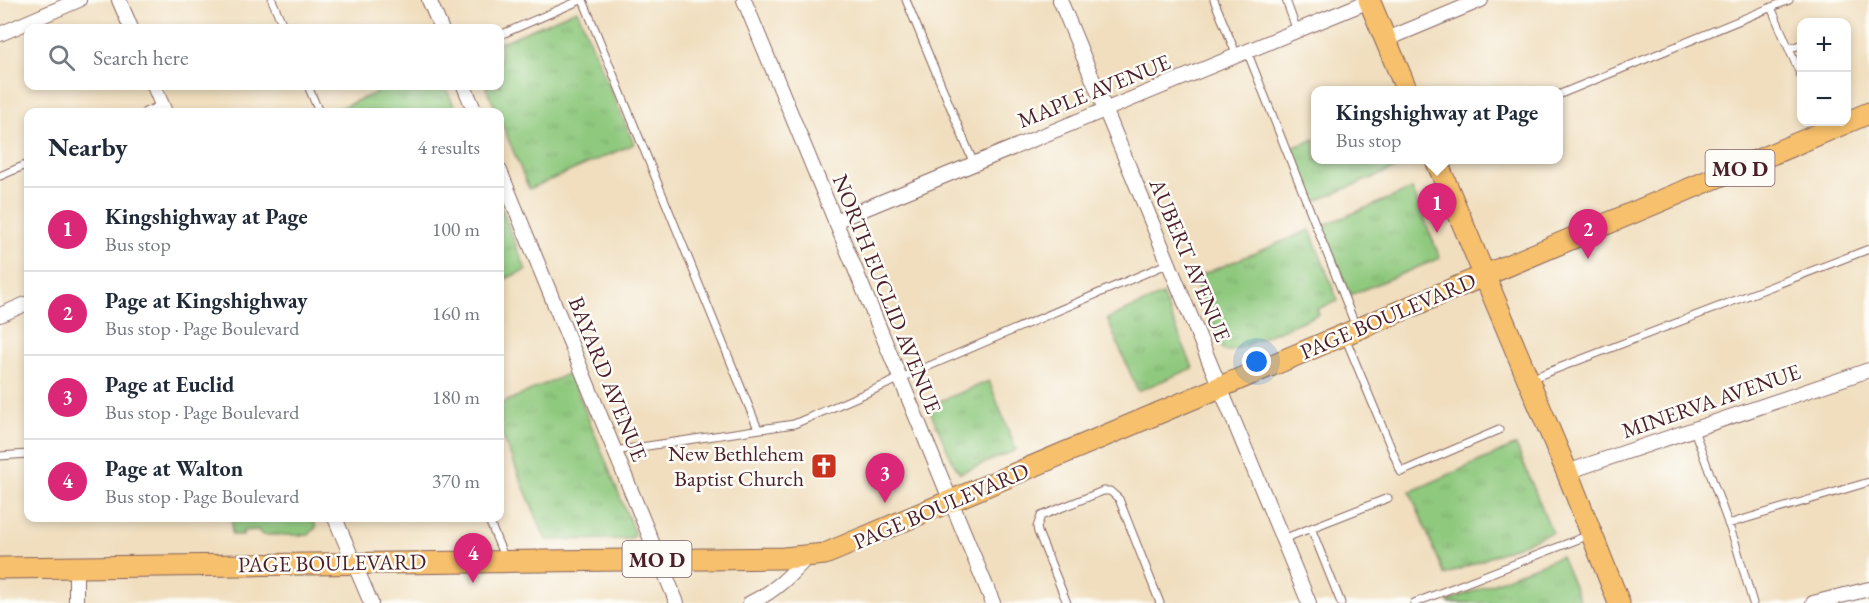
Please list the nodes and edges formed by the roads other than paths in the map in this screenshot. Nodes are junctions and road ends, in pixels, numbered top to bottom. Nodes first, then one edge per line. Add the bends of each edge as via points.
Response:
1 (79, 0) edge
2 (119, 0) edge
3 (272, 0) edge
4 (429, 0) edge
5 (582, 0) edge
6 (744, 0) edge
7 (906, 0) edge
8 (1214, 0) edge
9 (1287, 0) edge
10 (1481, 0) edge
11 (1789, 0) edge
12 (1063, 1) edge
13 (1369, 1) edge
14 (1771, 7) junction
15 (128, 24) edge
16 (282, 24) edge
17 (439, 24) edge
18 (1297, 31) junction
19 (504, 33) edge
20 (0, 34) edge
21 (1385, 40) junction
22 (1797, 46) edge
23 (1789, 50) junction
24 (1242, 53) junction
25 (1800, 72) edge
26 (1405, 86) edge
27 (156, 90) edge
28 (310, 90) edge
29 (466, 90) edge
30 (1563, 93) edge
31 (164, 108) edge
32 (317, 108) edge
33 (473, 108) edge
34 (1105, 109) junction
35 (1869, 113) edge
36 (1823, 127) edge
37 (974, 164) junction
38 (1438, 164) edge
39 (24, 166) edge
40 (0, 176) edge
41 (504, 181) edge
42 (835, 221) junction
43 (1869, 249) edge
44 (1169, 263) junction
45 (1484, 275) junction
46 (24, 305) edge
47 (0, 315) edge
48 (1351, 332) junction
49 (1869, 370) edge
50 (900, 378) junction
51 (1528, 379) junction
52 (1220, 387) junction
53 (758, 429) junction
54 (1499, 430) dead end
55 (1694, 430) junction
56 (614, 451) junction
57 (24, 454) edge
58 (0, 456) edge
59 (1567, 472) junction
60 (1869, 482) edge
61 (1388, 498) dead end
62 (951, 502) junction
63 (337, 522) edge
64 (490, 522) edge
65 (1728, 524) junction
66 (1311, 528) junction
67 (1592, 534) junction
68 (1283, 539) junction
69 (807, 557) junction
70 (659, 559) junction
71 (506, 561) junction
72 (355, 563) junction
73 (76, 567) junction
74 (0, 568) edge
75 (1869, 589) edge
76 (1427, 601) edge
77 (76, 603) edge
78 (371, 603) edge
79 (677, 603) edge
80 (750, 603) edge
81 (993, 603) edge
82 (1067, 603) edge
83 (1160, 603) edge
84 (1309, 603) edge
85 (1341, 603) edge
86 (1414, 603) edge
87 (1619, 603) edge
88 (1753, 603) edge
89 (1813, 603) edge

1 - 20 street
2 - 15 street
3 - 16 lane
4 - 17 street
5 - 19 lane
5 - 53 lane
6 - 42 street, NORTH EUCLID AVENUE
7 - 37 lane
8 - 24 lane
9 - 18 lane
10 - 21 street
11 - 14 lane
12 - 34 street, AUBERT AVENUE
13 - 18 street, MAPLE AVENUE
13 - 21 main road
14 - 23 lane
14 - 30 lane
18 - 24 street, MAPLE AVENUE
21 - 26 main road
22 - 23 lane
23 - 25 lane
24 - 34 street, MAPLE AVENUE
24 - 48 lane
27 - 31 street
28 - 32 lane
29 - 33 street
34 - 37 street, MAPLE AVENUE
34 - 44 street, AUBERT AVENUE
35 - 36 main road, PAGE BOULEVARD / MO D
36 - 45 main road, PAGE BOULEVARD / MO D
37 - 42 street, MAPLE AVENUE
38 - 45 main road
39 - 40 lane
41 - 56 street, BAYARD AVENUE
42 - 50 street, NORTH EUCLID AVENUE
43 - 51 lane
44 - 50 lane
44 - 52 street, AUBERT AVENUE
45 - 48 main road, PAGE BOULEVARD / MO D
45 - 51 main road
46 - 47 street
48 - 52 main road, PAGE BOULEVARD / MO D
48 - 54 lane via 1401,472
49 - 55 street, MINERVA AVENUE
50 - 53 lane via 794,424
50 - 62 street, NORTH EUCLID AVENUE
51 - 59 main road
52 - 62 main road, PAGE BOULEVARD / MO D
52 - 68 street, AUBERT AVENUE
53 - 56 lane
55 - 59 street, MINERVA AVENUE
55 - 65 lane
56 - 70 street, BAYARD AVENUE
57 - 58 lane
59 - 67 main road
60 - 65 lane
61 - 66 lane
62 - 69 main road, PAGE BOULEVARD / MO D via 842,548
62 - 81 street, NORTH EUCLID AVENUE
63 - 72 street
64 - 71 lane
65 - 88 lane
66 - 68 lane
66 - 85 lane
67 - 76 lane
67 - 87 main road
68 - 84 street, AUBERT AVENUE
69 - 70 main road, PAGE BOULEVARD / MO D
69 - 80 street via 785,581
70 - 71 main road, PAGE BOULEVARD / MO D
70 - 79 street, BAYARD AVENUE
71 - 72 main road, PAGE BOULEVARD / MO D
72 - 73 main road, PAGE BOULEVARD / MO D
72 - 78 street
73 - 74 main road, PAGE BOULEVARD / MO D
73 - 77 street
75 - 89 street
76 - 86 lane
82 - 83 lane via 1038,532 1039,520 1110,490 1119,499

